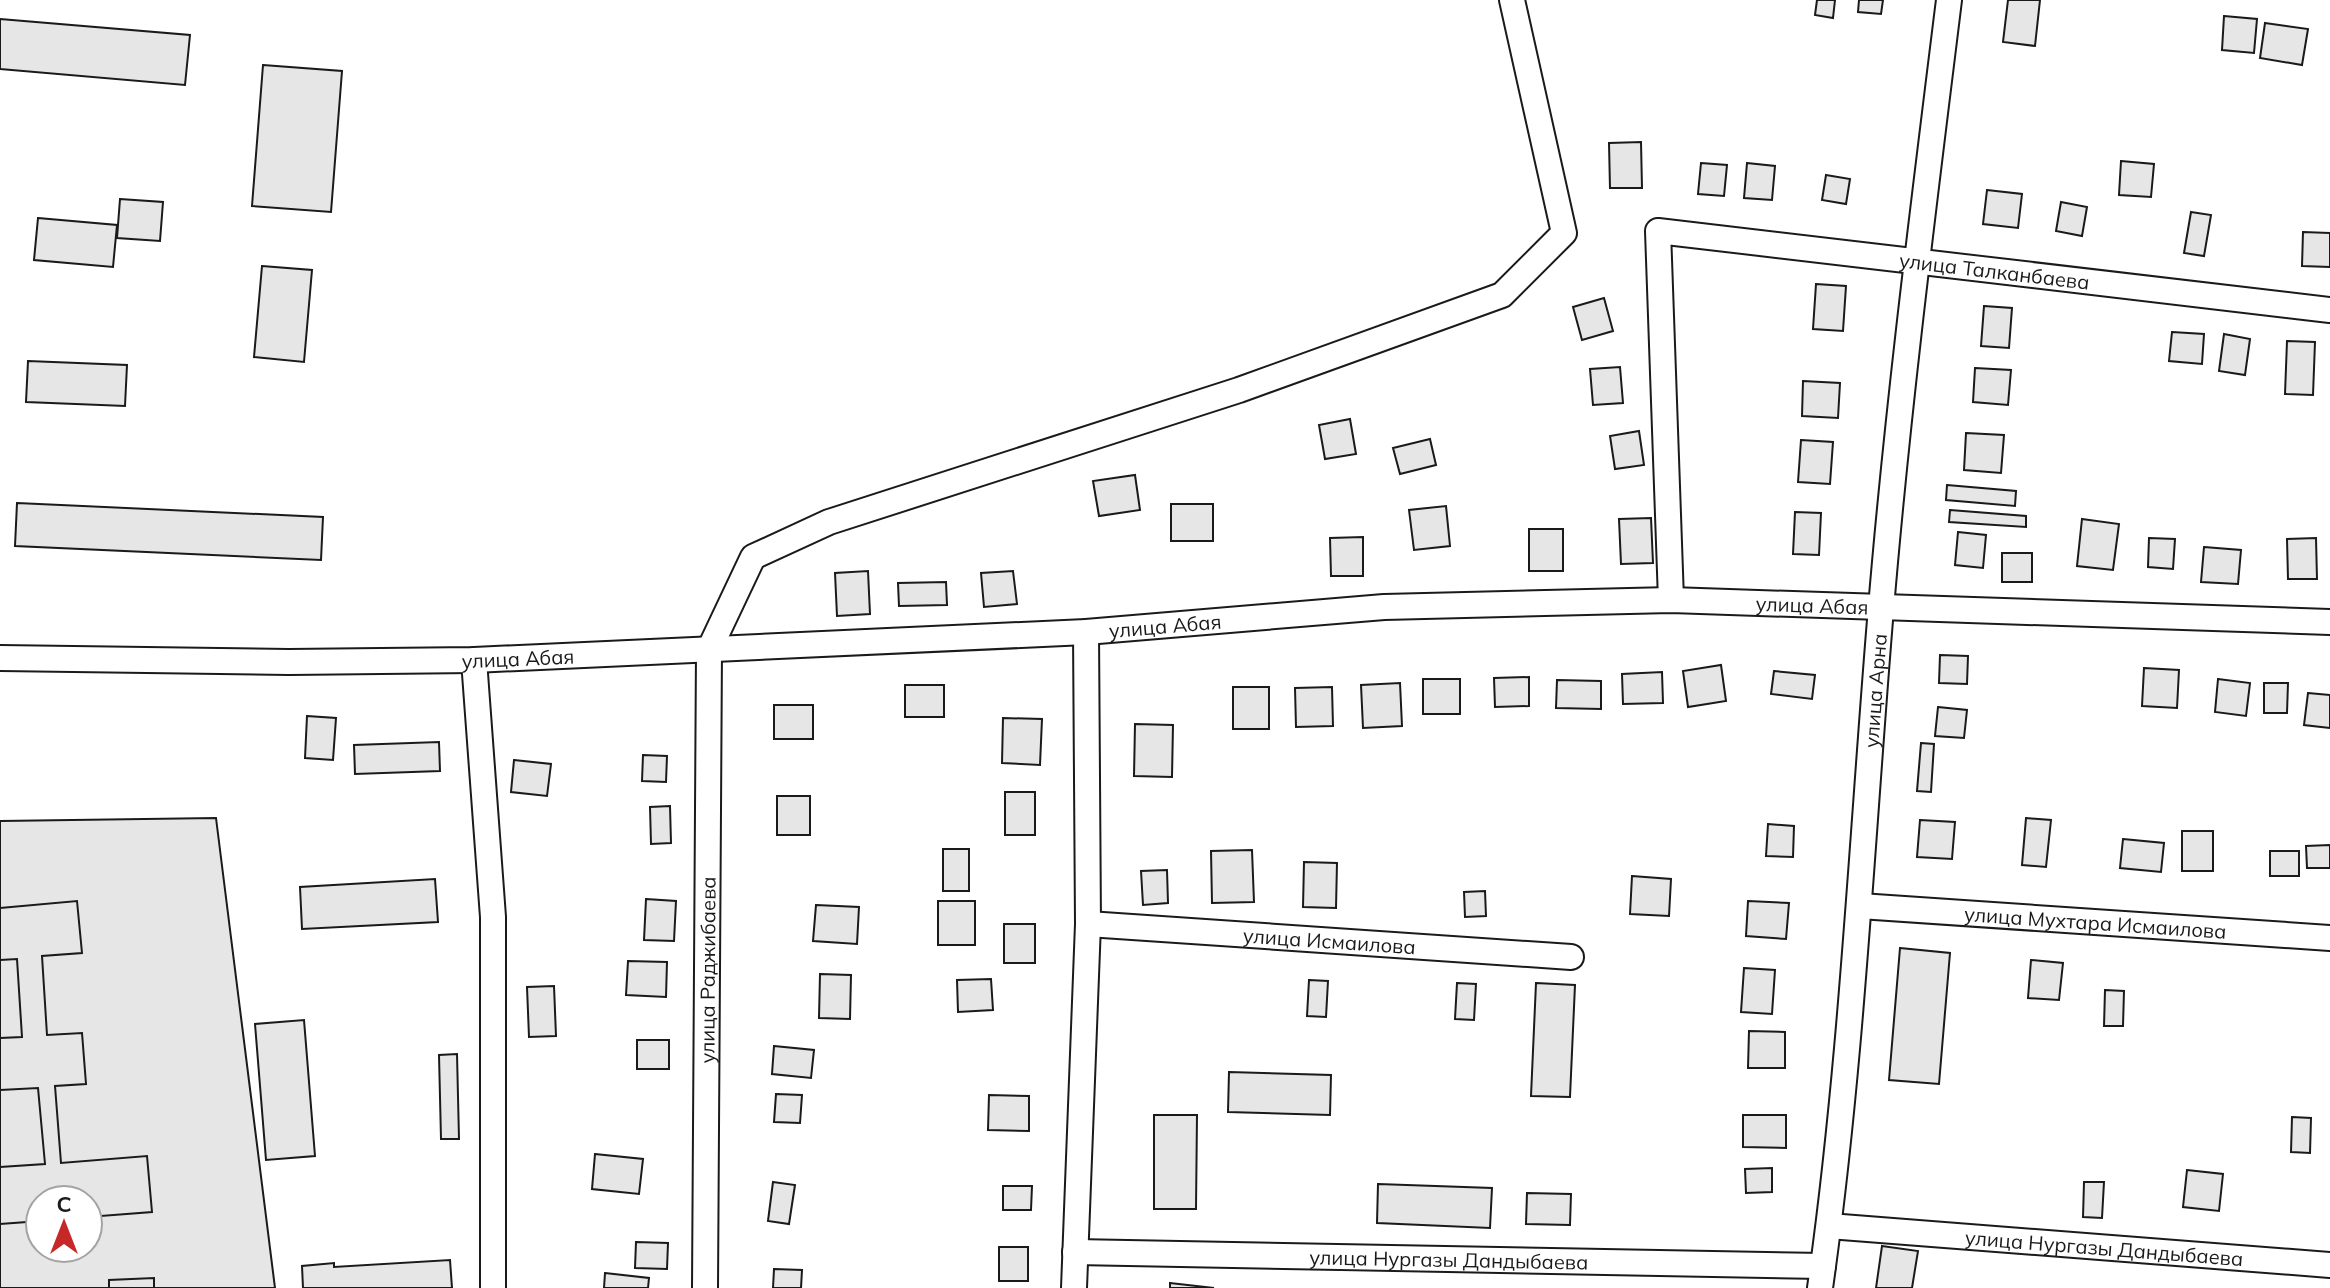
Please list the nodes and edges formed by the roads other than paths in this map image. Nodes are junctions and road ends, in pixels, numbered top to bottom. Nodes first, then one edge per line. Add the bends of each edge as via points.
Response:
1 (1512, 0) edge
2 (1949, 0) edge
3 (1916, 262) junction
4 (2330, 310) edge
5 (1671, 600) junction
6 (1881, 607) junction
7 (2330, 622) edge
8 (1086, 632) junction
9 (709, 650) junction
10 (0, 658) edge
11 (474, 660) junction
12 (1860, 906) junction
13 (1088, 924) junction
14 (2330, 938) edge
15 (1571, 957) dead end
16 (1829, 1226) junction
17 (1075, 1252) junction
18 (2330, 1265) edge
19 (1822, 1277) edge
20 (493, 1288) edge
21 (705, 1288) edge
22 (1074, 1288) edge

1 - 9 street via 1564,233 1502,295 1239,390 829,522 753,557
2 - 3 street, улица Арна
3 - 4 street, улица Талканбаева
3 - 5 street, улица Талканбаева via 1658,231
3 - 6 street, улица Арна
5 - 6 street, улица Абая
5 - 8 street, улица Абая via 1384,607
6 - 7 street, улица Абая
6 - 12 street, улица Арна
8 - 9 street, улица Абая
8 - 13 street
9 - 11 street, улица Абая
9 - 21 street, улица Раджибаева
10 - 11 street, улица Абая
11 - 20 street via 493,917
12 - 14 street, улица Мухтара Исмаилова
12 - 16 street, улица Арна
13 - 15 street, улица Исмаилова
13 - 17 street
16 - 18 street, улица Нургазы Дандыбаева
16 - 19 street, улица Арна
17 - 19 street, улица Нургазы Дандыбаева
17 - 22 street

